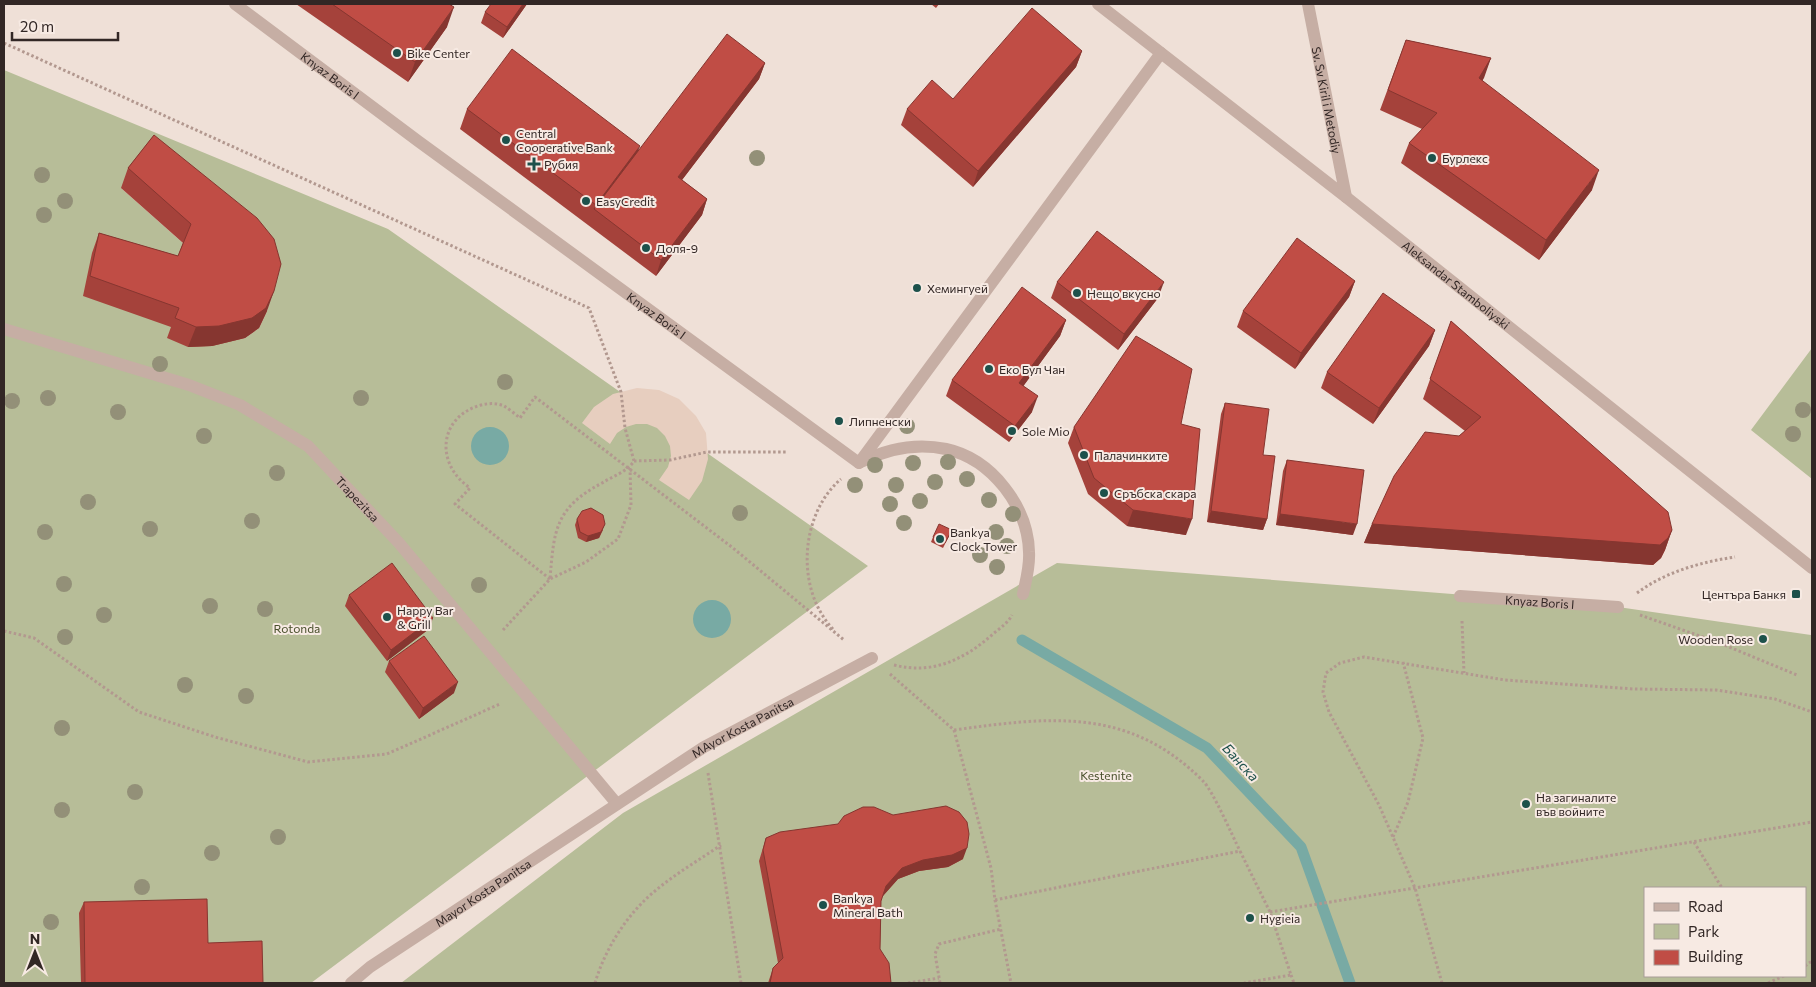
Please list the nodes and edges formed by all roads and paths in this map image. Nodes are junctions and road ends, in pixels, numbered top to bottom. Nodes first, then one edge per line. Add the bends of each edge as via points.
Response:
1 (235, 4) edge
2 (1098, 4) edge
3 (1308, 4) edge
4 (4, 43) edge
5 (1161, 53) junction
6 (1346, 197) junction
7 (4, 329) edge
8 (788, 452) dead end
9 (634, 461) junction
10 (859, 463) junction
11 (630, 468) junction
12 (1735, 556) dead end
13 (1812, 568) edge
14 (550, 579) junction
15 (1023, 594) joint
16 (1460, 596) joint
17 (1618, 608) junction
18 (4, 631) edge
19 (844, 640) junction
20 (487, 647) junction
21 (872, 658) junction
22 (1403, 662) junction
23 (1464, 673) junction
24 (1798, 675) dead end
25 (526, 693) junction
26 (1812, 712) edge
27 (954, 730) junction
28 (704, 747) junction
29 (617, 804) junction
30 (1812, 822) edge
31 (1393, 838) junction
32 (1694, 842) junction
33 (721, 845) junction
34 (1240, 851) junction
35 (1721, 887) edge
36 (1414, 888) junction
37 (995, 900) junction
38 (1270, 912) junction
39 (1000, 929) junction
40 (1291, 975) junction
41 (1776, 977) edge
42 (939, 978) junction
43 (351, 983) edge
44 (595, 983) edge
45 (741, 983) edge
46 (908, 983) edge
47 (940, 983) edge
48 (1011, 983) edge
49 (1244, 983) edge
50 (1294, 983) edge
51 (1442, 983) edge
52 (1768, 983) edge

1 - 10 street, Knyaz Boris I
2 - 5 street, Aleksandar Stamboliyski
3 - 6 street, Sv. Sv Kiril i Metodiy
4 - 9 path via 589,308 621,392 625,428
5 - 6 street, Aleksandar Stamboliyski
5 - 10 street
6 - 13 street, Aleksandar Stamboliyski
7 - 20 street, Trapezitsa via 189,385 240,405 308,446 400,543
8 - 9 path via 707,452 670,460
9 - 11 path
10 - 15 street via 884,451 947,449 992,474 1013,499 1025,524 1029,552
10 - 19 path via 833,485 818,507 810,529 806,556 809,582 818,607
11 - 14 path via 594,487 563,512 553,544
11 - 14 path via 631,505 618,539 586,562
11 - 14 path via 535,397 520,418 504,406 489,403 471,408 456,418 447,438 446,453 452,469 470,488 455,504
11 - 19 path
12 - 17 path via 1703,562 1672,574 1643,588
14 - 20 path
15 - 21 path via 1009,620 961,659 941,666 904,667
16 - 17 street, Knyaz Boris I
16 - 23 path
17 - 24 path via 1717,642
18 - 25 path via 34,638 139,712 308,762 387,754
19 - 21 path
20 - 25 street, Trapezitsa
21 - 27 path
21 - 28 street, MAyor Kosta Panitsa
22 - 23 path
22 - 31 path via 1423,738 1408,802
22 - 31 path via 1364,657 1340,663 1326,673 1323,692 1329,712
23 - 26 path via 1505,680 1634,689 1716,690 1775,699
25 - 29 street, Trapezitsa
27 - 34 path via 1031,720 1093,722 1154,742 1204,782
27 - 37 path via 991,868
28 - 29 street, MAyor Kosta Panitsa
28 - 33 path
29 - 43 street, Mayor Kosta Panitsa via 370,967
30 - 32 path
31 - 36 path
32 - 35 path
32 - 36 path
33 - 44 path via 654,891 625,923 600,966
33 - 45 path
34 - 37 path
34 - 38 path
36 - 38 path
36 - 51 path
37 - 39 path
38 - 40 path
39 - 42 path via 939,944 934,954
39 - 48 path
40 - 49 path
40 - 50 path
41 - 52 path
42 - 46 path
42 - 47 path

